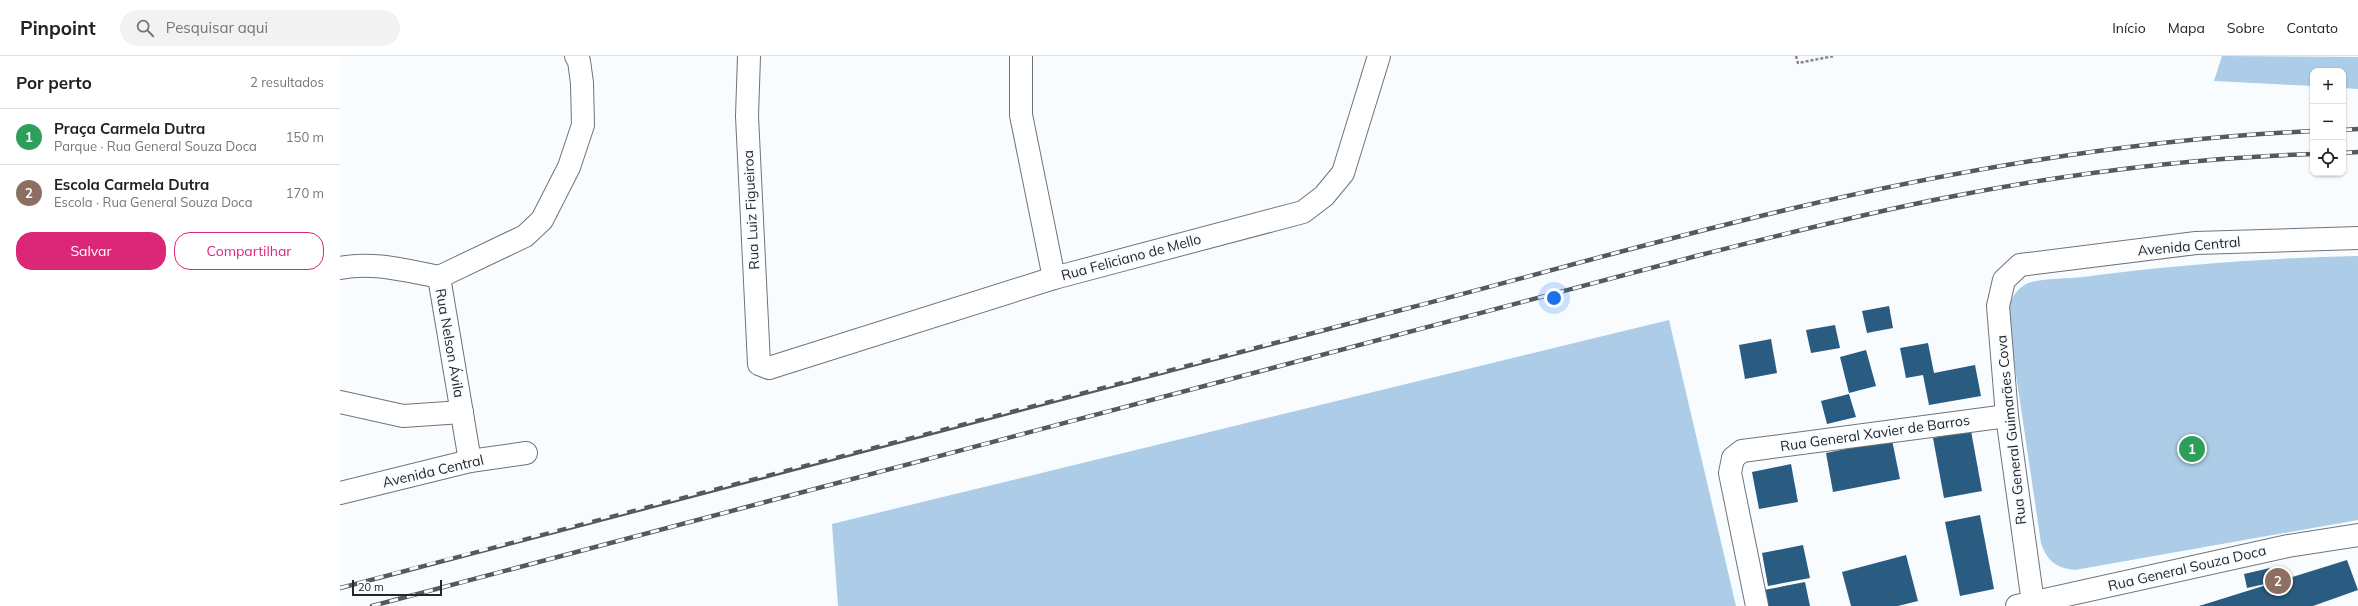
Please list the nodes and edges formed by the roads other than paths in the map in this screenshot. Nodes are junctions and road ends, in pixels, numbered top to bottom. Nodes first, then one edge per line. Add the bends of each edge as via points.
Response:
1 (576, 56) edge
2 (749, 56) edge
3 (1022, 56) edge
4 (1379, 56) edge
5 (2358, 238) edge
6 (2020, 264) joint
7 (340, 268) edge
8 (439, 278) junction
9 (1054, 278) junction
10 (340, 402) edge
11 (462, 412) junction
12 (2007, 416) junction
13 (526, 453) dead end
14 (470, 461) junction
15 (340, 493) edge
16 (2358, 535) edge
17 (2025, 605) edge
18 (1757, 606) edge

1 - 8 street, Rua Nelson Ávila via 582,83 583,126 569,167 542,220 525,236
2 - 9 street, Rua Luiz Figueiroa via 747,116 759,364 769,368
3 - 9 street, Rua Feliciano de Mello via 1021,115
4 - 9 street, Rua Feliciano de Mello via 1343,173 1324,196 1303,212
5 - 6 street, Avenida Central via 2196,243
6 - 12 street, Rua General Guimarães Cova via 2004,280 1998,306
7 - 8 street via 354,265 387,267
8 - 11 street, Rua Nelson Ávila
10 - 11 street via 403,416
11 - 14 street, Rua Nelson Ávila
12 - 17 street, Rua General Guimarães Cova
12 - 18 street, Rua General Xavier de Barros via 1742,451 1733,458 1730,473
13 - 14 street, Avenida Central
14 - 15 street, Avenida Central
16 - 17 street, Rua General Souza Doca via 2288,546

